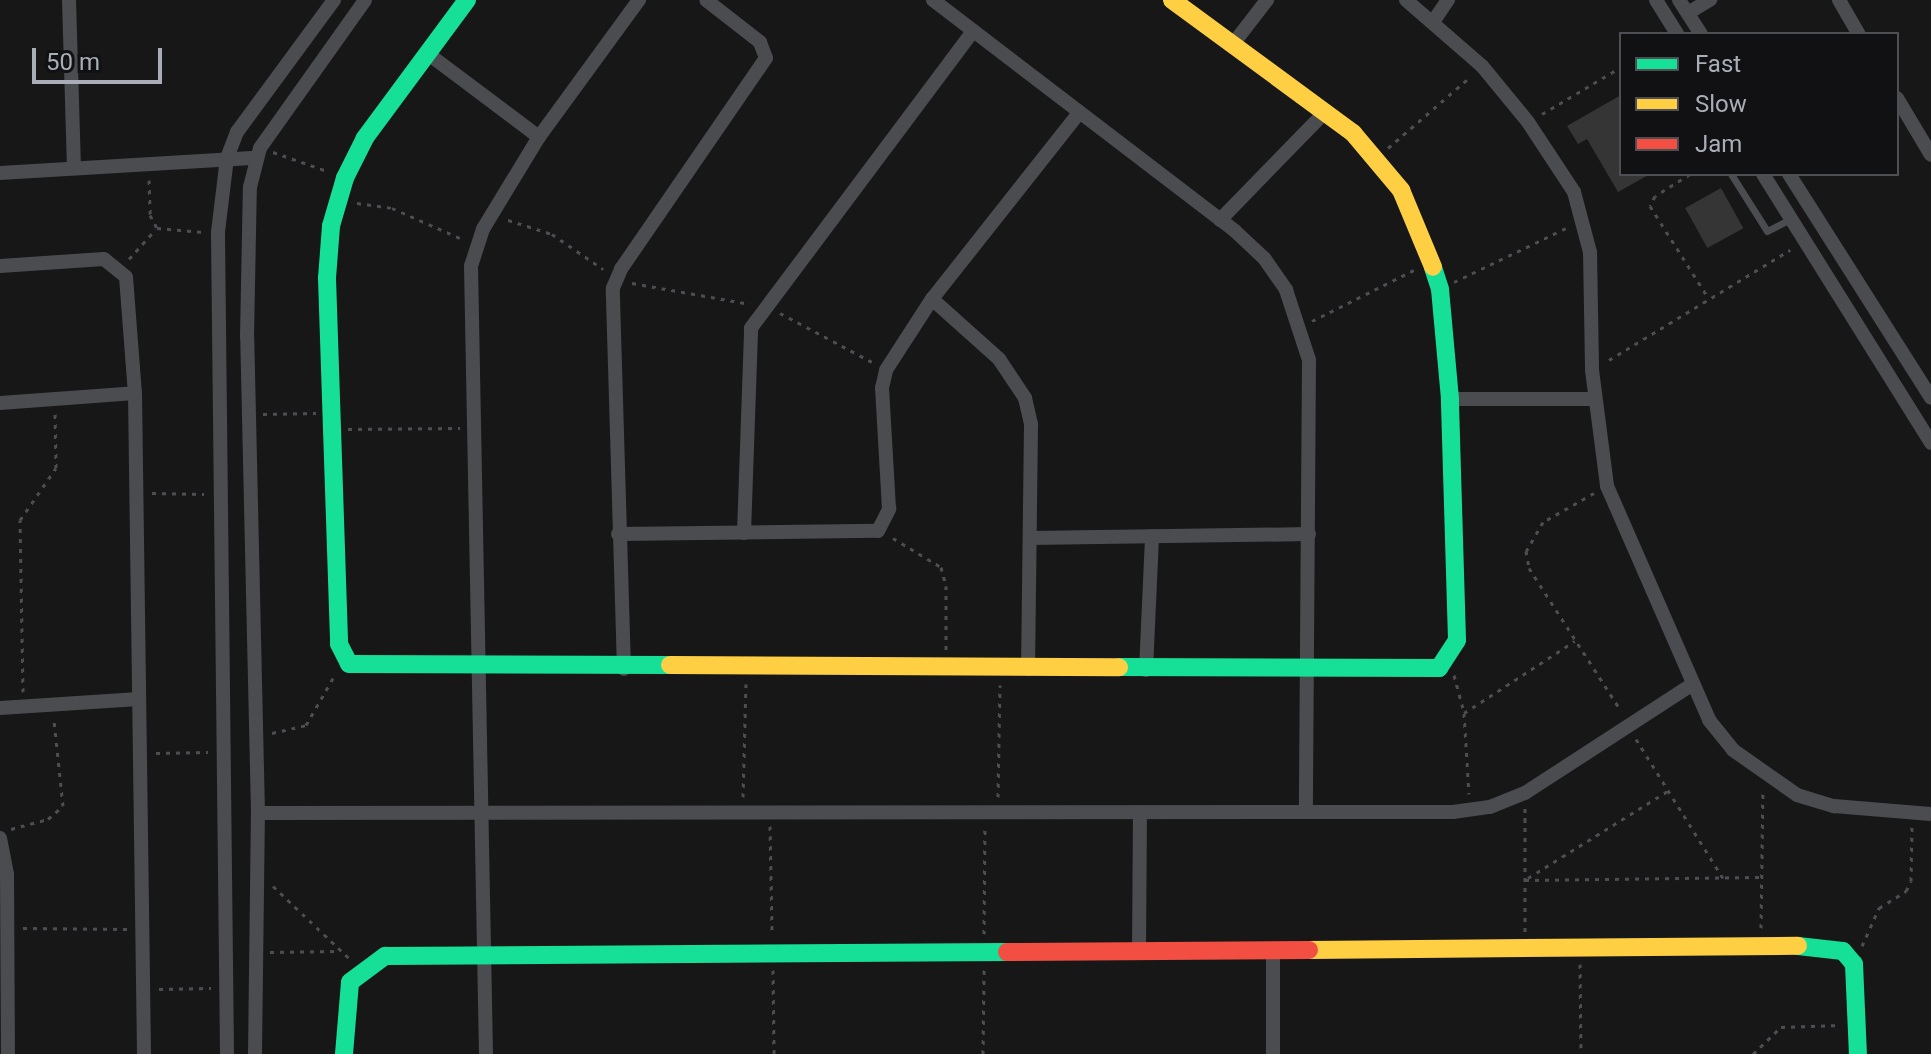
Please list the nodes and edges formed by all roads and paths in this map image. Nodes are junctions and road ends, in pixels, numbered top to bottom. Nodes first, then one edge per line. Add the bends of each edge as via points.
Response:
1 (69, 0) edge
2 (334, 0) edge
3 (365, 0) edge
4 (467, 0) edge
5 (639, 0) edge
6 (706, 0) edge
7 (933, 0) edge
8 (1172, 0) edge
9 (1267, 0) edge
10 (1406, 0) edge
11 (1448, 0) edge
12 (1656, 0) edge
13 (1679, 0) edge
14 (1710, 0) edge
15 (1839, 0) edge
16 (1688, 13) junction
17 (1433, 22) junction
18 (973, 31) junction
19 (1676, 32) edge
20 (1700, 32) edge
21 (1858, 32) edge
22 (1233, 44) junction
23 (427, 53) junction
24 (1482, 66) junction
25 (1619, 68) edge
26 (1899, 101) edge
27 (1326, 111) junction
28 (1078, 114) junction
29 (1528, 122) junction
30 (539, 137) junction
31 (258, 153) junction
32 (1931, 155) edge
33 (227, 158) junction
34 (1377, 158) junction
35 (149, 164) junction
36 (74, 168) junction
37 (0, 173) edge
38 (1687, 176) edge
39 (1732, 176) edge
40 (1764, 176) edge
41 (1790, 176) edge
42 (345, 178) junction
43 (338, 200) junction
44 (493, 214) junction
45 (1791, 219) junction
46 (1220, 220) junction
47 (1584, 220) junction
48 (157, 228) junction
49 (218, 232) junction
50 (1805, 241) junction
51 (476, 246) junction
52 (1433, 261) junction
53 (0, 266) edge
54 (121, 268) junction
55 (617, 276) junction
56 (1440, 289) junction
57 (932, 299) junction
58 (1709, 299) junction
59 (765, 307) junction
60 (1874, 308) junction
61 (1853, 320) junction
62 (1302, 326) junction
63 (886, 370) junction
64 (1592, 370) junction
65 (135, 393) junction
66 (1931, 398) edge
67 (54, 399) junction
68 (1450, 399) junction
69 (1594, 399) junction
70 (0, 403) edge
71 (249, 414) junction
72 (332, 421) junction
73 (472, 428) junction
74 (1931, 443) edge
75 (1607, 486) junction
76 (136, 493) junction
77 (221, 494) junction
78 (878, 531) junction
79 (744, 533) junction
80 (618, 534) junction
81 (1309, 534) junction
82 (1152, 536) junction
83 (1030, 538) junction
84 (1576, 640) junction
85 (344, 658) junction
86 (1449, 660) junction
87 (479, 668) junction
88 (624, 669) junction
89 (1001, 669) junction
90 (1028, 669) junction
91 (747, 670) junction
92 (946, 670) junction
93 (1146, 670) junction
94 (1308, 670) junction
95 (1691, 685) junction
96 (139, 699) junction
97 (51, 703) junction
98 (23, 704) junction
99 (0, 708) edge
100 (1464, 713) junction
101 (1629, 725) junction
102 (256, 734) junction
103 (226, 752) junction
104 (140, 753) junction
105 (1763, 776) junction
106 (1669, 791) junction
107 (1525, 793) junction
108 (1470, 810) junction
109 (770, 812) junction
110 (998, 812) junction
111 (1140, 812) junction
112 (1306, 812) junction
113 (258, 813) junction
114 (483, 813) junction
115 (742, 813) junction
116 (1912, 813) junction
117 (1931, 814) edge
118 (0, 832) edge
119 (0, 838) edge
120 (258, 871) junction
121 (1761, 877) junction
122 (1723, 878) junction
123 (1525, 880) junction
124 (7, 928) junction
125 (142, 929) junction
126 (1760, 947) junction
127 (1580, 948) junction
128 (1525, 949) junction
129 (340, 950) junction
130 (1273, 950) junction
131 (1139, 951) junction
132 (254, 953) junction
133 (772, 954) junction
134 (488, 955) junction
135 (1854, 964) junction
136 (361, 969) junction
137 (4, 979) edge
138 (227, 988) junction
139 (143, 989) junction
140 (1857, 1025) junction
141 (8, 1054) edge
142 (144, 1054) edge
143 (227, 1054) edge
144 (255, 1054) edge
145 (344, 1054) edge
146 (486, 1054) edge
147 (774, 1054) edge
148 (1273, 1054) edge
149 (1581, 1054) edge
150 (1753, 1054) edge
151 (1858, 1054) edge

1 - 36 street
2 - 33 street via 253,107
3 - 31 street
4 - 23 street
5 - 30 street
6 - 55 street via 760,42 766,58
7 - 18 street
8 - 22 street
9 - 22 street
10 - 17 street
11 - 17 street
12 - 19 street
13 - 16 street
14 - 16 street
15 - 21 street
16 - 20 street
17 - 24 street
18 - 28 street
18 - 59 street
22 - 27 street
23 - 30 street
23 - 42 street via 365,138
24 - 29 street
24 - 34 path
25 - 29 path
26 - 32 street
27 - 34 street
27 - 46 street
28 - 46 street
28 - 57 street
29 - 47 street via 1574,192
30 - 44 street
31 - 33 street
31 - 42 path
31 - 71 street via 250,187
33 - 35 street
33 - 49 street
34 - 52 street via 1419,224
35 - 36 street
35 - 48 path via 150,215
36 - 37 street
38 - 58 path via 1655,196 1650,206
39 - 45 lane via 1767,231
40 - 45 street
41 - 60 street
42 - 43 street
43 - 51 path via 392,208
43 - 72 street via 328,265
44 - 51 street
44 - 55 path via 552,234
45 - 50 street
46 - 62 street via 1264,258
47 - 56 path
47 - 64 street via 1590,252
48 - 49 path via 169,233
48 - 54 path
49 - 77 street
50 - 58 path
50 - 61 street
51 - 73 street via 469,286
52 - 56 street
52 - 62 path
53 - 54 street via 104,259
54 - 65 street via 128,287
55 - 59 path via 638,285
55 - 80 street via 611,303
56 - 68 street
57 - 63 street
57 - 83 street via 999,359 1025,398 1031,425
58 - 64 path
59 - 63 path
59 - 79 street via 747,341
60 - 61 street
60 - 66 street
61 - 74 street
62 - 81 street via 1309,372
63 - 78 street via 882,388 889,509
64 - 69 street
65 - 67 street
65 - 76 street
67 - 70 street
67 - 98 path via 56,468 20,520
68 - 69 street
68 - 86 street via 1457,640
69 - 75 street
71 - 72 path
71 - 102 street
72 - 73 path
72 - 85 street
73 - 87 street
75 - 84 path via 1543,522 1526,551 1529,568
75 - 95 street
76 - 77 path
76 - 96 street
77 - 103 street
78 - 79 street
78 - 92 path via 941,567 946,586
79 - 80 street
80 - 88 street
81 - 82 street
81 - 94 street
82 - 83 street
82 - 93 street
83 - 90 street
84 - 100 path
84 - 101 path
85 - 87 street via 365,668
85 - 102 path via 306,725 292,733
86 - 94 street via 1426,672
86 - 100 path
87 - 88 street
87 - 114 street
88 - 91 street
89 - 90 street
89 - 92 street
89 - 110 path
90 - 93 street
91 - 92 street
91 - 115 path
93 - 94 street
94 - 112 street
95 - 101 street
95 - 105 street via 1733,750
96 - 97 street
96 - 104 street
97 - 98 street
97 - 118 path via 63,806 48,819
98 - 99 street
100 - 108 path
101 - 106 path
101 - 107 street
102 - 113 street
103 - 104 path
103 - 138 street
104 - 125 street
105 - 116 street via 1834,806
105 - 121 path
106 - 122 path
106 - 123 path
107 - 108 street
107 - 123 path
108 - 112 street
109 - 110 street
109 - 115 street
109 - 133 path
110 - 111 street
111 - 112 street
111 - 131 street
113 - 114 street
113 - 120 street
114 - 115 street
114 - 134 street
116 - 117 street
116 - 135 path via 1911,881 1906,891 1879,908
119 - 124 street
120 - 129 path
120 - 132 street
121 - 122 path
121 - 126 path
122 - 123 path
123 - 128 path
124 - 125 path
124 - 137 street
125 - 139 street
126 - 127 street
126 - 135 street via 1826,946 1843,951
127 - 128 street
127 - 149 path
128 - 130 street
129 - 132 path
129 - 136 path
130 - 131 street
130 - 148 street
131 - 133 street
132 - 144 street
133 - 134 street
133 - 147 path
134 - 136 street via 385,956
134 - 146 street
135 - 140 street
136 - 145 street via 345,998
137 - 141 street
138 - 139 path
138 - 143 street
139 - 142 street
140 - 150 path via 1781,1027
140 - 151 street

